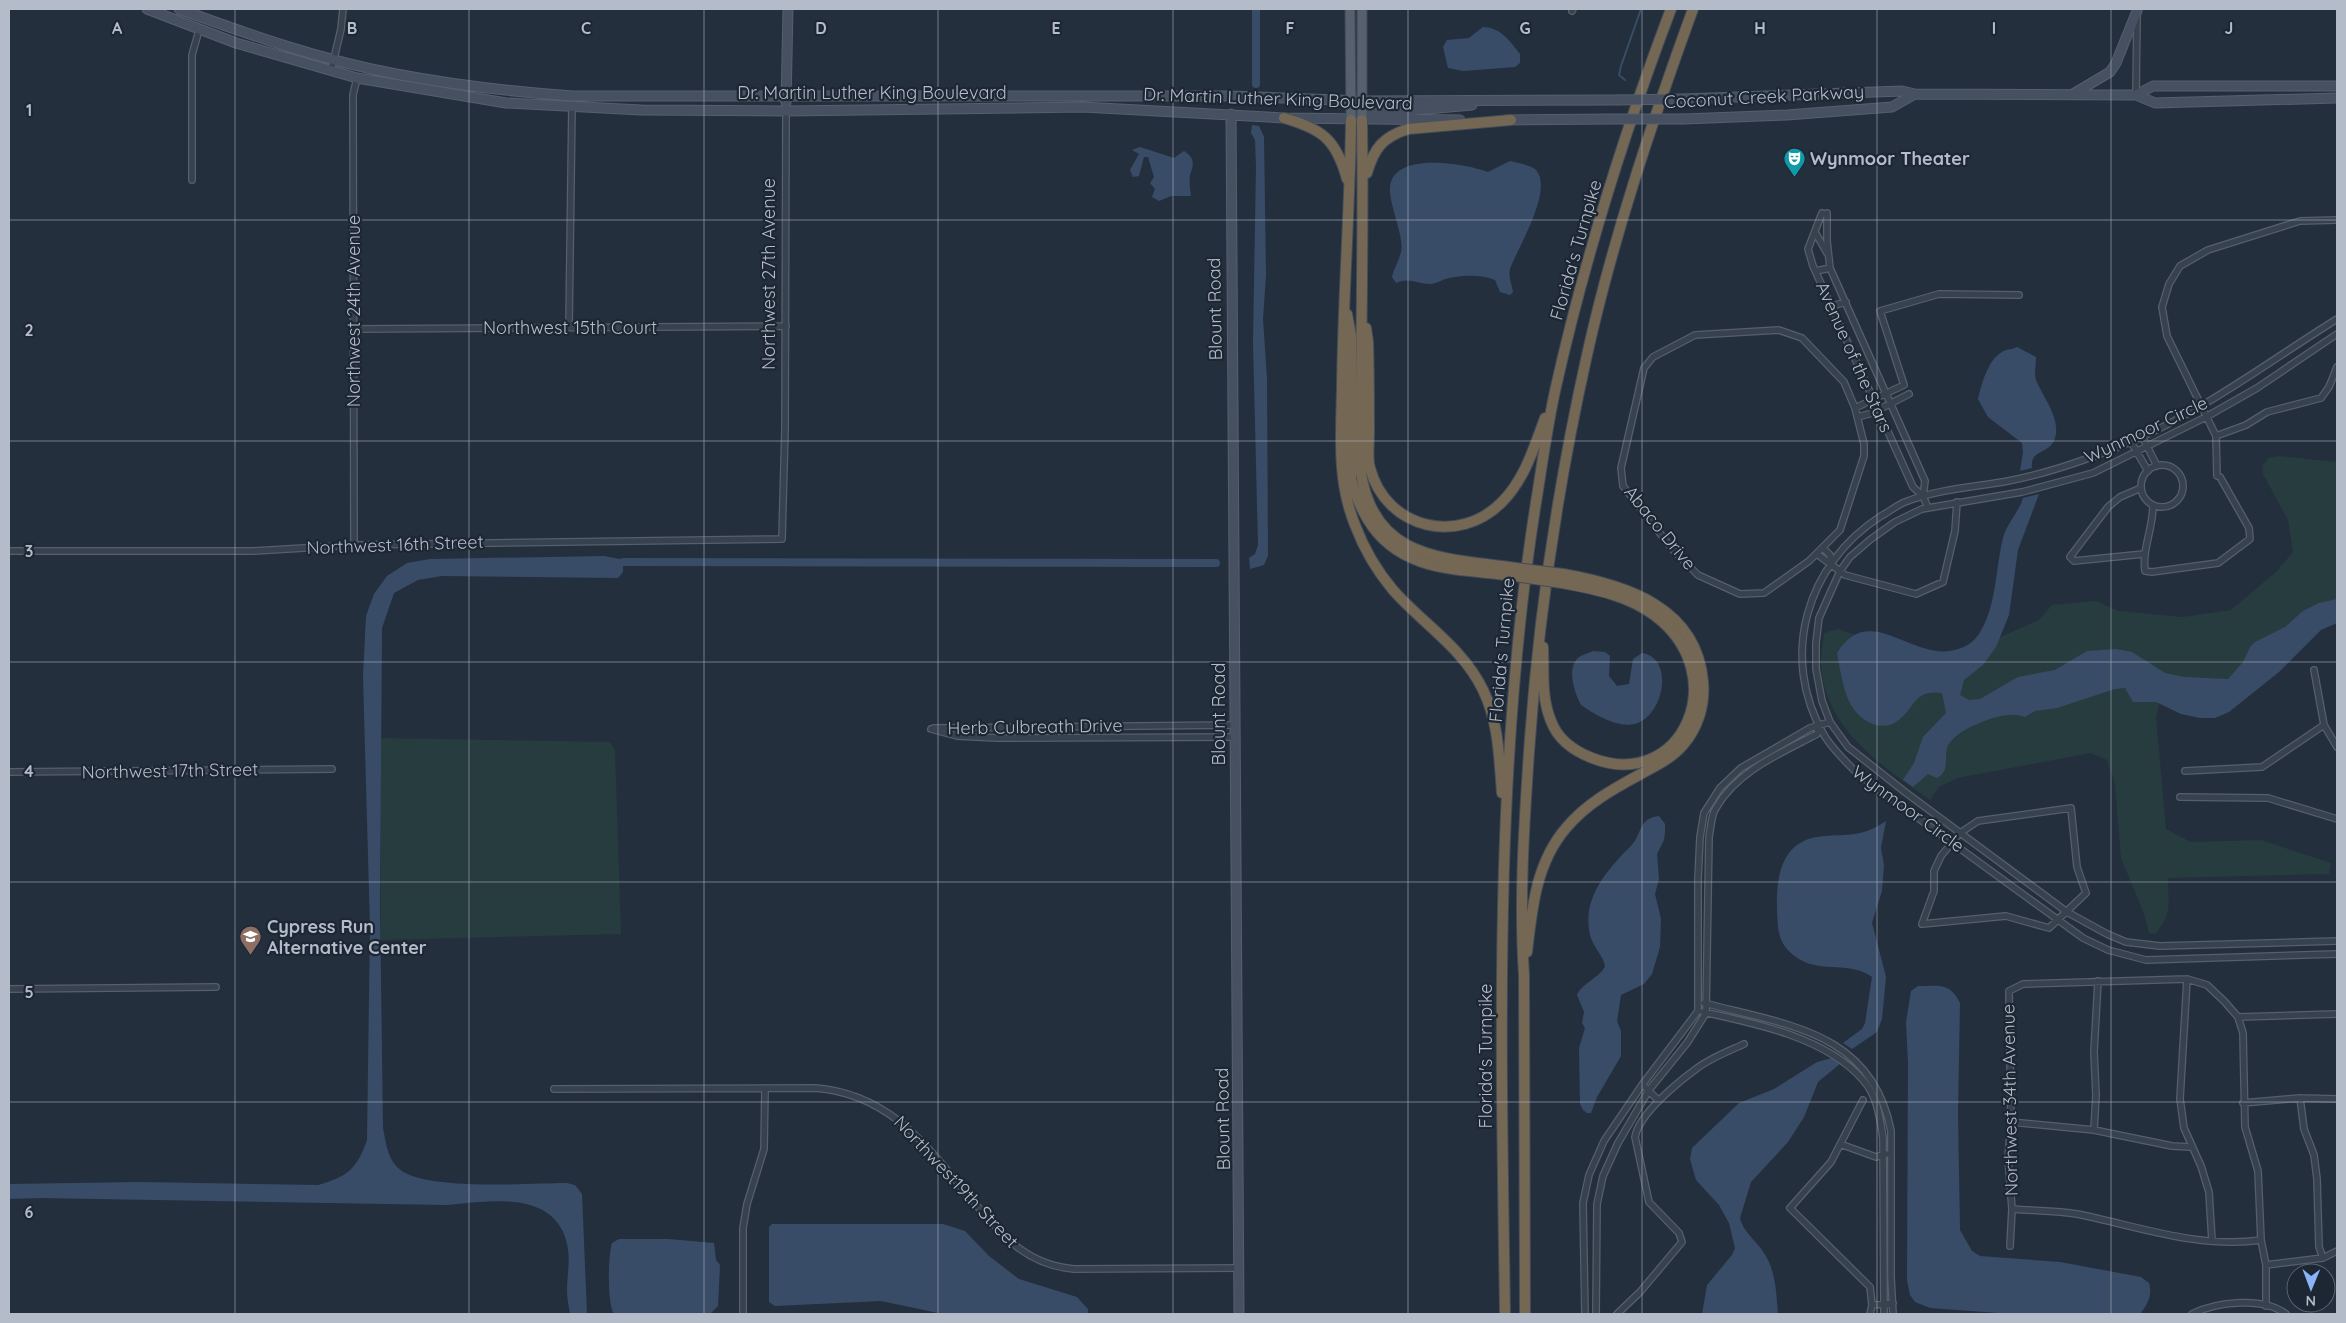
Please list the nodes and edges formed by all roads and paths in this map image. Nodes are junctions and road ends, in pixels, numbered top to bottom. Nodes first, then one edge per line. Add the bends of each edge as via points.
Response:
1 (147, 9) edge
2 (178, 9) edge
3 (343, 9) edge
4 (788, 9) edge
5 (1350, 9) edge
6 (1362, 9) edge
7 (1671, 9) edge
8 (1692, 9) edge
9 (2137, 9) edge
10 (199, 30) junction
11 (334, 60) junction
12 (331, 71) junction
13 (357, 78) junction
14 (423, 78) junction
15 (2337, 86) edge
16 (2337, 92) edge
17 (1915, 94) junction
18 (2073, 94) junction
19 (2136, 95) junction
20 (573, 96) junction
21 (1014, 96) junction
22 (1060, 96) junction
23 (786, 98) junction
24 (2297, 98) junction
25 (2337, 98) edge
26 (1350, 100) junction
27 (1363, 100) junction
28 (1489, 100) junction
29 (1616, 100) joint
30 (572, 108) junction
31 (969, 108) junction
32 (1010, 108) junction
33 (786, 111) junction
34 (1231, 114) junction
35 (1284, 118) junction
36 (1612, 119) joint
37 (1351, 120) junction
38 (1362, 120) junction
39 (1511, 120) junction
40 (192, 180) dead end
41 (1364, 183) junction
42 (1350, 190) junction
43 (2337, 220) edge
44 (1815, 232) junction
45 (1828, 254) junction
46 (1830, 268) junction
47 (1816, 272) junction
48 (2019, 295) dead end
49 (1345, 300) junction
50 (1846, 302) junction
51 (1832, 306) junction
52 (1363, 315) junction
53 (2335, 321) edge
54 (786, 326) junction
55 (569, 327) junction
56 (354, 329) junction
57 (2337, 334) edge
58 (2337, 367) edge
59 (1554, 394) junction
60 (1887, 394) junction
61 (1909, 394) dead end
62 (1874, 399) junction
63 (1891, 404) junction
64 (2200, 406) junction
65 (1855, 408) junction
66 (1878, 410) junction
67 (2206, 417) junction
68 (1858, 418) junction
69 (2142, 436) junction
70 (2216, 436) junction
71 (2131, 442) junction
72 (2148, 447) junction
73 (2138, 452) junction
74 (2157, 466) junction
75 (2148, 471) junction
76 (2141, 488) junction
77 (1923, 496) junction
78 (1957, 502) junction
79 (2154, 505) junction
80 (1928, 508) junction
81 (782, 539) joint
82 (354, 545) junction
83 (1823, 548) junction
84 (9, 551) edge
85 (1816, 554) junction
86 (2144, 554) junction
87 (1831, 564) junction
88 (1508, 571) junction
89 (1840, 572) junction
90 (1562, 578) junction
91 (1542, 621) junction
92 (2314, 670) dead end
93 (1830, 722) junction
94 (1235, 724) junction
95 (2324, 724) junction
96 (1819, 726) junction
97 (1235, 738) junction
98 (2337, 747) edge
99 (332, 769) dead end
100 (2185, 771) dead end
101 (9, 772) edge
102 (2180, 797) dead end
103 (2337, 819) edge
104 (1505, 829) junction
105 (1960, 832) junction
106 (1952, 842) junction
107 (2067, 912) junction
108 (2059, 920) junction
109 (2337, 941) edge
110 (2337, 954) edge
111 (1524, 975) junction
112 (2188, 980) junction
113 (2098, 981) junction
114 (216, 987) dead end
115 (9, 989) edge
116 (1699, 1002) junction
117 (1707, 1004) junction
118 (1698, 1012) junction
119 (1706, 1013) junction
120 (2337, 1014) edge
121 (2238, 1017) junction
122 (1744, 1044) dead end
123 (1642, 1085) junction
124 (765, 1088) junction
125 (554, 1090) dead end
126 (1649, 1090) junction
127 (2300, 1098) junction
128 (1863, 1100) dead end
129 (2337, 1100) edge
130 (1659, 1101) junction
131 (2243, 1103) junction
132 (2011, 1122) junction
133 (2094, 1130) junction
134 (1840, 1144) junction
135 (2191, 1147) junction
136 (1891, 1153) junction
137 (1883, 1155) junction
138 (2012, 1209) junction
139 (2261, 1240) junction
140 (2212, 1241) junction
141 (2010, 1246) dead end
142 (2337, 1251) edge
143 (2323, 1258) junction
144 (2266, 1265) junction
145 (1239, 1268) junction
146 (1893, 1303) junction
147 (1872, 1305) junction
148 (1884, 1305) junction
149 (2266, 1306) junction
150 (743, 1314) edge
151 (1239, 1314) edge
152 (1505, 1314) edge
153 (1526, 1314) edge
154 (1585, 1314) edge
155 (1596, 1314) edge
156 (1617, 1314) edge
157 (1870, 1314) edge
158 (1884, 1314) edge
159 (1893, 1314) edge
160 (2192, 1314) edge
161 (2286, 1314) edge

1 - 10 main road, Dr. Martin Luther King Boulevard
2 - 11 main road, Dr. Martin Luther King Boulevard
3 - 11 street
4 - 23 main road, Northwest 27th Avenue
5 - 26 main road
6 - 27 main road
7 - 59 highway, Florida's Turnpike via 1585,268
8 - 91 highway, Florida's Turnpike via 1617,239 1587,354 1566,458
9 - 18 main road via 2110,72
9 - 19 street
10 - 12 main road, Dr. Martin Luther King Boulevard
10 - 40 street via 192,55
11 - 12 street
11 - 14 main road, Dr. Martin Luther King Boulevard
12 - 13 main road, Dr. Martin Luther King Boulevard
13 - 14 main road via 374,76 412,82
13 - 30 main road, Dr. Martin Luther King Boulevard via 502,102
13 - 56 street, Northwest 24th Avenue via 353,96
14 - 20 main road, Dr. Martin Luther King Boulevard via 508,91
15 - 19 main road, Coconut Creek Parkway via 2153,86
16 - 24 main road via 2311,93
17 - 18 main road, Coconut Creek Parkway
17 - 29 main road, Coconut Creek Parkway, bridge via 1902,91
17 - 36 main road, Coconut Creek Parkway, bridge via 1892,107 1787,115
18 - 19 main road, Coconut Creek Parkway
19 - 24 main road, Coconut Creek Parkway via 2155,103
20 - 23 main road, Dr. Martin Luther King Boulevard
20 - 30 street
21 - 22 main road, Dr. Martin Luther King Boulevard
21 - 23 main road, Dr. Martin Luther King Boulevard
21 - 31 main road
22 - 26 main road, Dr. Martin Luther King Boulevard
22 - 32 main road via 1054,101 1013,103
23 - 33 main road, Northwest 27th Avenue
24 - 25 main road, Coconut Creek Parkway
26 - 27 main road, Dr. Martin Luther King Boulevard
26 - 37 main road
27 - 28 main road, Dr. Martin Luther King Boulevard
27 - 38 main road
28 - 29 main road, Dr. Martin Luther King Boulevard
28 - 38 main road via 1474,105 1370,114
30 - 33 main road, Dr. Martin Luther King Boulevard
30 - 55 street
31 - 32 main road, Dr. Martin Luther King Boulevard
31 - 33 main road, Dr. Martin Luther King Boulevard
32 - 34 main road, Dr. Martin Luther King Boulevard via 1083,107
33 - 54 street, Northwest 27th Avenue
34 - 35 main road, Dr. Martin Luther King Boulevard
34 - 94 main road, Blount Road
35 - 37 main road, Dr. Martin Luther King Boulevard
35 - 42 highway via 1308,125 1334,144
36 - 39 main road, Dr. Martin Luther King Boulevard
37 - 38 main road, Dr. Martin Luther King Boulevard
37 - 42 highway
38 - 39 main road, Dr. Martin Luther King Boulevard
38 - 41 highway
39 - 41 highway via 1408,129 1392,134 1371,158
41 - 52 highway
42 - 49 highway
43 - 64 street via 2300,222 2208,250 2180,266 2162,307 2167,336
44 - 45 street
44 - 45 street, Avenue of the Stars via 1825,213
44 - 47 street, Avenue of the Stars via 1808,249
45 - 46 street, Avenue of the Stars
46 - 47 street
46 - 50 street, Avenue of the Stars
47 - 51 street, Avenue of the Stars
48 - 60 street via 1940,294 1880,311 1904,385
49 - 88 highway via 1351,336 1351,478 1361,509 1386,544 1403,555 1441,568
49 - 104 highway via 1341,462 1348,505 1364,547 1379,572 1394,591 1458,652 1484,690 1497,735
50 - 51 street
50 - 60 street, Avenue of the Stars
51 - 62 street, Avenue of the Stars
52 - 59 highway via 1368,342 1370,467 1379,490 1394,508 1414,522 1439,527 1464,525 1485,517 1503,501 1523,474
52 - 88 highway via 1361,473 1372,508 1400,541 1420,553
53 - 57 street
53 - 64 street, Wynmoor Circle via 2262,370
54 - 55 street, Northwest 15th Court
54 - 81 street, Northwest 27th Avenue
55 - 56 street, Northwest 15th Court
56 - 82 street, Northwest 24th Avenue
57 - 67 street, Wynmoor Circle via 2257,388
58 - 70 street via 2321,398 2267,412 2246,425
59 - 104 highway, Florida's Turnpike via 1528,547 1514,671
60 - 62 street
60 - 63 street, Avenue of the Stars
61 - 63 street
62 - 65 street
62 - 66 street, Avenue of the Stars
63 - 66 street
63 - 77 street, Avenue of the Stars via 1925,481
64 - 67 street
64 - 69 street, Wynmoor Circle
65 - 68 street, Abaco Drive
65 - 85 street, Abaco Drive via 1844,382 1802,338 1779,330 1694,335 1653,357 1644,368 1620,468 1623,486 1674,551 1698,575 1740,594 1764,593
66 - 68 street
66 - 77 street, Avenue of the Stars via 1913,487
67 - 70 street
67 - 72 street, Wynmoor Circle
68 - 83 street, Abaco Drive via 1864,456 1840,530
69 - 71 street, Wynmoor Circle
69 - 72 street
70 - 86 street via 2217,476 2220,476 2249,528 2250,539 2218,563 2191,568 2145,571
71 - 73 street
71 - 77 street, Wynmoor Circle via 2043,473
72 - 73 street, Wynmoor Circle
72 - 74 street
73 - 75 street
73 - 78 street, Wynmoor Circle via 2059,483
74 - 75 street
74 - 79 street via 2178,473 2182,486 2173,504
75 - 76 street
76 - 79 street via 2145,498
76 - 86 street via 2108,506 2070,557 2074,561
77 - 80 street, Avenue of the Stars
77 - 87 street, Wynmoor Circle via 1903,503 1872,522 1849,540
78 - 80 street, Wynmoor Circle
78 - 89 street via 1955,531 1943,582 1916,594
79 - 86 street via 2153,524
80 - 89 street, Wynmoor Circle via 1895,522 1871,539 1850,557
81 - 82 street, Northwest 16th Street
82 - 84 street, Northwest 16th Street via 252,551
83 - 85 street, Abaco Drive
83 - 87 street via 1830,554
85 - 87 street
87 - 89 street
87 - 96 street, Wynmoor Circle via 1805,618 1802,646 1808,697
88 - 90 highway, bridge
89 - 93 street, Wynmoor Circle via 1819,618 1816,643 1816,669
90 - 91 highway via 1638,605 1680,642 1693,672 1694,706 1682,731 1670,746 1641,762 1620,764 1600,761 1578,752 1561,738 1545,703
90 - 111 highway via 1615,586 1636,593 1660,607 1678,624 1699,654 1704,688 1698,720 1682,746 1664,761 1586,808 1549,852 1537,882
91 - 111 highway, Florida's Turnpike via 1535,666 1526,800 1521,932
92 - 95 street
93 - 96 street
93 - 105 street, Wynmoor Circle via 1855,753
94 - 97 main road, Blount Road
94 - 97 street, Herb Culbreath Drive via 931,729 957,736 997,738
95 - 98 street
95 - 100 street via 2262,767
96 - 106 street, Wynmoor Circle via 1859,775
96 - 116 street via 1810,728 1741,768 1720,788 1704,813 1698,879
96 - 117 street via 1817,734 1754,769 1732,787 1715,809 1709,837
97 - 145 main road, Blount Road
99 - 101 street, Northwest 17th Street
102 - 103 street via 2268,798
104 - 152 highway, Florida's Turnpike via 1502,1008
105 - 106 street
105 - 107 street, Wynmoor Circle
105 - 107 street via 1978,821 2070,808 2077,867 2086,893
106 - 108 street, Wynmoor Circle
106 - 108 street via 1934,872 1934,891 1922,924 2006,916 2049,928
107 - 108 street
107 - 109 street, Wynmoor Circle via 2126,942 2160,946
108 - 110 street, Wynmoor Circle via 2083,938 2108,950 2146,960
111 - 153 highway, Florida's Turnpike
112 - 113 street
112 - 121 street via 2207,985
112 - 135 street via 2180,1099 2184,1128
113 - 132 street, Northwest 34th Avenue via 2023,984 2008,991
113 - 133 street
114 - 115 street
116 - 117 street
116 - 118 street
117 - 119 street
117 - 136 street via 1812,1032 1852,1056 1874,1083 1887,1110
118 - 119 street
118 - 123 street
119 - 126 street via 1688,1044
119 - 137 street via 1796,1037 1828,1051 1846,1064 1864,1081 1878,1109
120 - 121 street
121 - 131 street via 2243,1033
122 - 130 street via 1697,1068
123 - 126 street
123 - 154 street via 1604,1141 1589,1175 1583,1203
124 - 125 street, Northwest19th Street
124 - 145 street, Northwest19th Street via 827,1089 877,1104 914,1135 1008,1240 1041,1262 1074,1268
124 - 150 street via 764,1149 744,1220
126 - 130 street
126 - 155 street via 1602,1176 1596,1204
127 - 129 street
127 - 131 street
127 - 143 street via 2304,1129 2315,1163 2318,1247
128 - 134 street
130 - 156 street via 1636,1127 1635,1137 1649,1202 1679,1233 1682,1242
131 - 139 street via 2245,1127 2258,1171
132 - 133 street
132 - 138 street, Northwest 34th Avenue via 2008,1157
133 - 135 street
134 - 137 street via 1876,1157
134 - 147 street via 1831,1162 1790,1208 1870,1286
135 - 140 street via 2209,1192
136 - 137 street
136 - 146 street via 1890,1277
137 - 148 street
138 - 140 street via 2074,1214 2178,1238
138 - 141 street, Northwest 34th Avenue
139 - 140 street via 2241,1243
139 - 144 street
142 - 143 street
143 - 144 street
144 - 149 street
145 - 151 main road, Blount Road
146 - 148 street
146 - 159 street
147 - 148 street
147 - 157 street
148 - 158 street
149 - 160 street via 2227,1305 2204,1308
149 - 161 street

